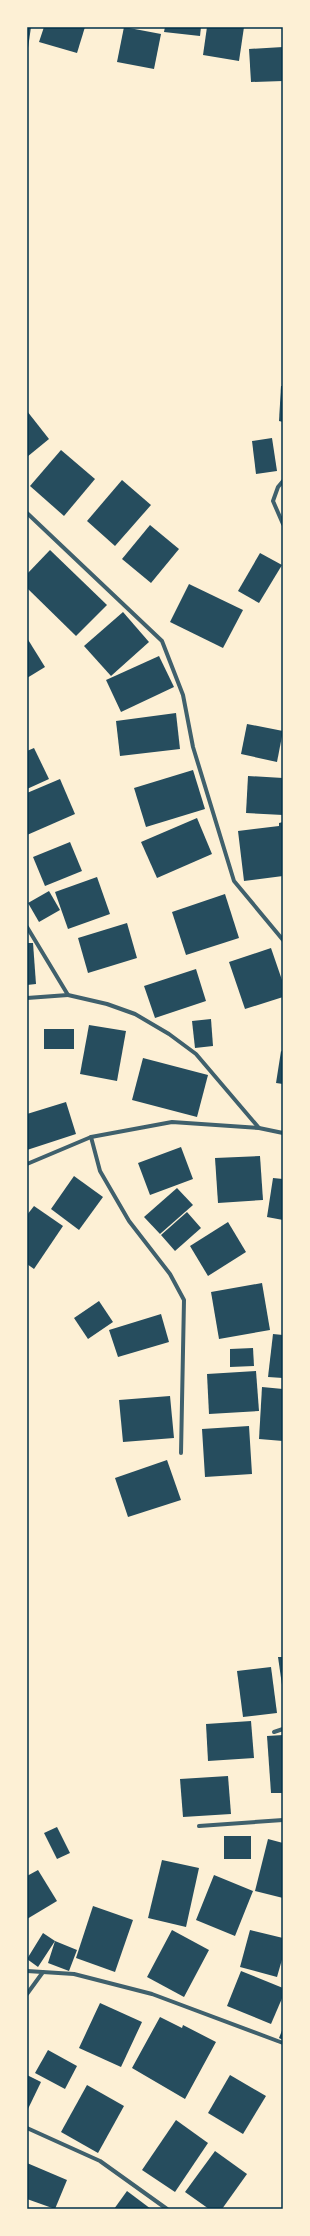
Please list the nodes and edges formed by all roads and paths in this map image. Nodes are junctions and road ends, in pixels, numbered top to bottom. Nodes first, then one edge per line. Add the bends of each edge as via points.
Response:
1 (283, 482) edge
2 (27, 513) edge
3 (283, 524) edge
4 (27, 927) edge
5 (283, 940) edge
6 (68, 995) junction
7 (27, 998) edge
8 (259, 1128) junction
9 (283, 1133) edge
10 (92, 1137) junction
11 (27, 1164) edge
12 (181, 1453) dead end
13 (283, 1729) edge
14 (274, 1732) dead end
15 (283, 1820) edge
16 (199, 1826) dead end
17 (27, 1971) edge
18 (43, 1972) junction
19 (27, 1994) edge
20 (283, 2043) edge
21 (27, 2128) edge
22 (167, 2209) edge

1 - 3 street via 278,487 273,501
2 - 5 street via 162,641 183,695 192,747 234,881
4 - 6 street
6 - 7 street
6 - 8 street via 135,1014 169,1034 196,1054
8 - 9 street
8 - 10 street via 172,1122
10 - 11 street
10 - 12 street via 100,1171 129,1221 170,1274 184,1300
13 - 14 street
15 - 16 street
17 - 18 street
18 - 19 street
18 - 20 street via 74,1974 152,1994
21 - 22 street via 100,2161

